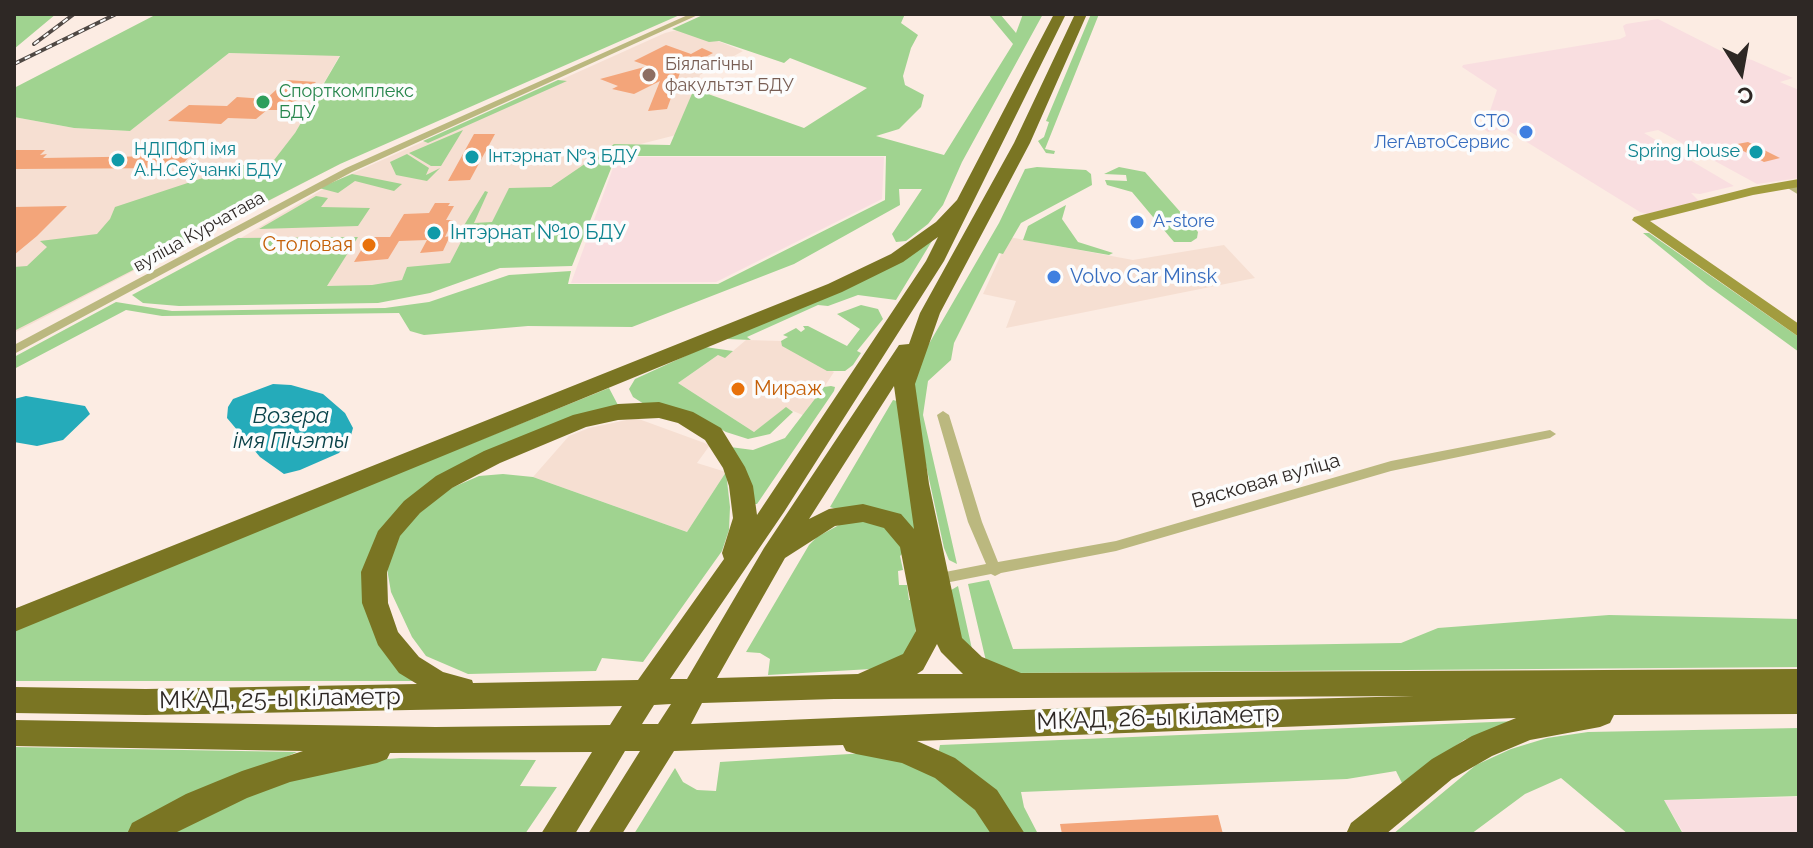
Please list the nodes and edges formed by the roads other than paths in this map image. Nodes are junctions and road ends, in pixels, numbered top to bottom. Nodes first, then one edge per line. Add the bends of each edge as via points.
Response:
1 (696, 14) edge
2 (1060, 14) edge
3 (1081, 14) edge
4 (1796, 187) edge
5 (963, 204) junction
6 (930, 313) junction
7 (1797, 328) edge
8 (14, 350) edge
9 (636, 370) junction
10 (644, 410) junction
11 (943, 415) dead end
12 (1550, 434) dead end
13 (773, 555) junction
14 (990, 571) junction
15 (723, 580) junction
16 (928, 580) junction
17 (14, 621) edge
18 (1799, 681) edge
19 (1030, 686) junction
20 (834, 687) junction
21 (546, 695) joint
22 (503, 696) junction
23 (14, 700) edge
24 (1672, 701) junction
25 (1799, 701) edge
26 (14, 733) edge
27 (787, 735) junction
28 (436, 740) junction
29 (517, 740) joint
30 (143, 834) edge
31 (557, 834) edge
32 (604, 834) edge
33 (1009, 834) edge
34 (1362, 834) edge

1 - 8 street, вуліца Курчатава via 349,170
2 - 5 highway
3 - 6 highway via 1022,143
4 - 7 street via 1639,220
5 - 9 highway via 925,239 869,272
5 - 15 highway via 891,332
6 - 13 highway
6 - 16 highway via 904,393
9 - 10 highway via 622,387 628,403
9 - 17 highway
10 - 15 highway via 685,417 713,434 734,467 745,518
10 - 22 highway via 581,420 484,460 428,493 384,542 374,572 375,603 399,654 436,682
11 - 14 street
12 - 14 street, Вясковая вуліца via 1391,466 1116,546
13 - 16 highway via 817,523 863,513 892,521 905,533
13 - 32 highway
14 - 16 street, Вясковая вуліца
15 - 31 highway
16 - 19 highway via 959,655 992,675
16 - 20 highway via 929,632 913,662 894,674
18 - 19 highway, МКАД, 26-ы кіламетр
19 - 20 highway, МКАД, 26-ы кіламетр
20 - 21 highway, МКАД, 26-ы кіламетр
21 - 22 highway, МКАД, 25-ы кіламетр
22 - 23 highway, МКАД, 25-ы кіламетр
24 - 25 highway, МКАД, 26-ы кіламетр
24 - 27 highway, МКАД, 26-ы кіламетр
24 - 34 highway via 1528,727 1482,746 1442,769
26 - 28 highway, МКАД, 25-ы кіламетр
27 - 29 highway, МКАД, 26-ы кіламетр
27 - 33 highway via 860,742 925,758 986,800
28 - 29 highway, МКАД, 25-ы кіламетр
28 - 30 highway via 290,768 197,804

